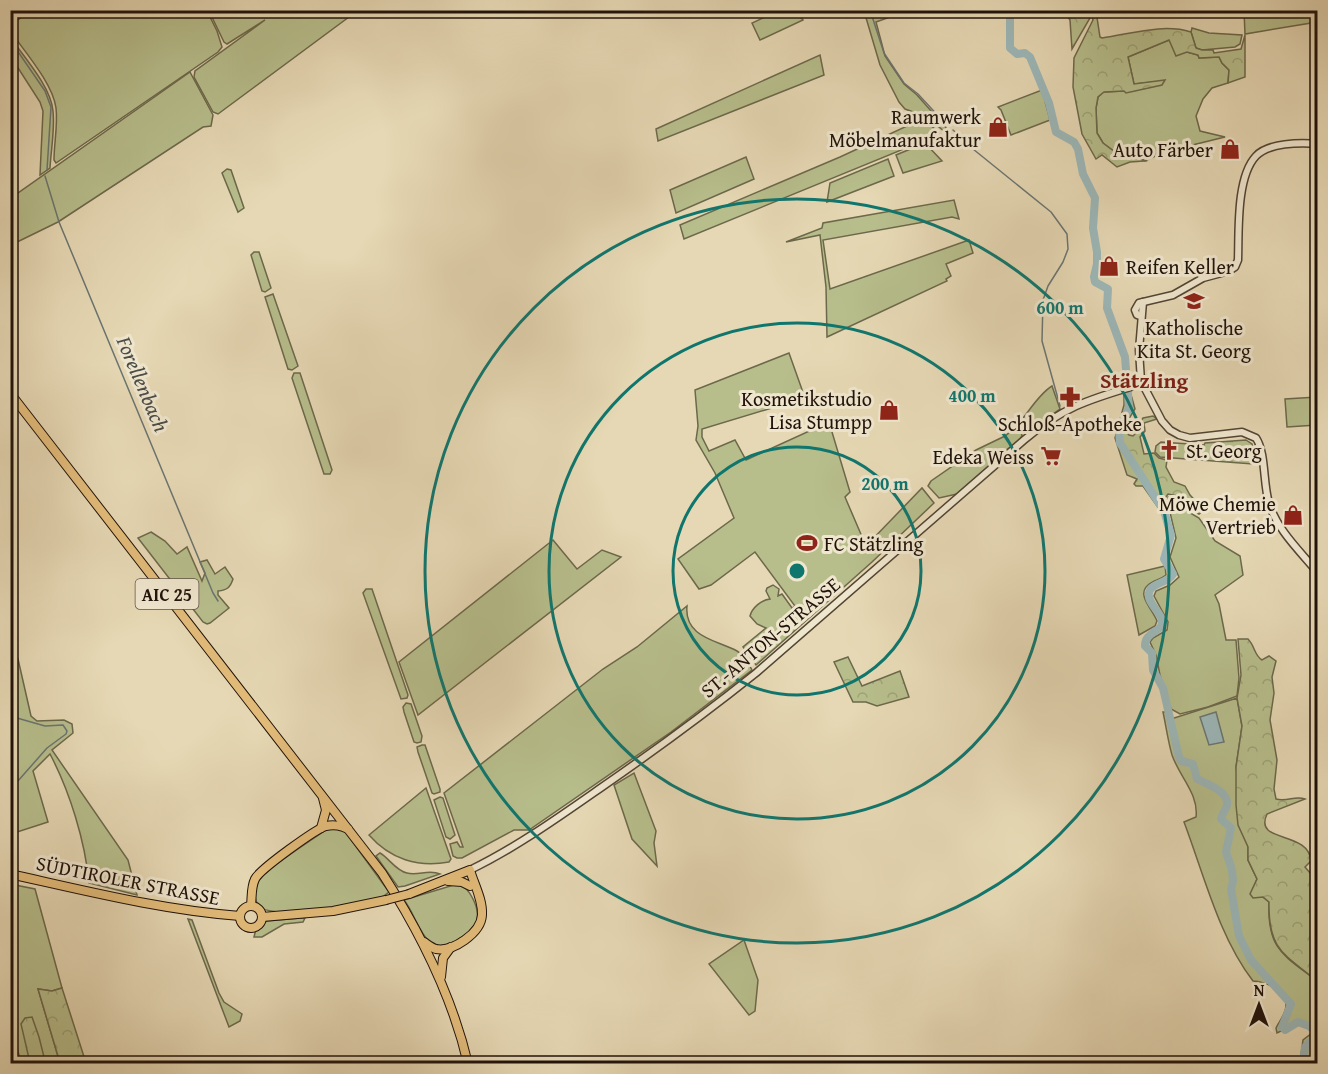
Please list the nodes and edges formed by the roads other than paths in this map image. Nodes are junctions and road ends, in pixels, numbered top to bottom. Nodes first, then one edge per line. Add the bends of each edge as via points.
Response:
1 (1317, 144) edge
2 (1141, 381) junction
3 (10, 393) edge
4 (1317, 573) edge
5 (322, 796) junction
6 (321, 828) junction
7 (350, 830) junction
8 (470, 870) junction
9 (10, 874) edge
10 (441, 882) junction
11 (470, 886) junction
12 (480, 902) junction
13 (251, 906) junction
14 (240, 916) junction
15 (262, 917) junction
16 (422, 941) junction
17 (452, 946) junction
18 (441, 982) junction
19 (468, 1064) edge

1 - 2 street via 1280,146 1259,153 1252,160 1240,198 1238,260 1232,270 1195,281 1173,295 1143,302
2 - 4 street via 1162,421 1179,435 1190,438 1242,432 1256,438 1272,510 1283,531
2 - 8 street, ST.-ANTON-STRASSE via 1057,415 756,673 680,733 554,821
3 - 5 main road, AIC 25
5 - 6 main road via 326,810
5 - 7 main road, AIC 25
6 - 7 main road via 334,825
6 - 13 main road via 256,876
7 - 16 main road, AIC 25 via 382,873
8 - 10 main road
8 - 11 main road
8 - 12 main road
9 - 14 main road, SÜDTIROLER STRASSE via 136,902
10 - 11 main road via 457,881
10 - 15 main road, bridge via 356,907
11 - 12 main road
12 - 17 main road via 480,925 471,936
13 - 14 main road via 243,909
13 - 15 main road via 259,909
14 - 15 main road via 243,924 252,927
16 - 17 main road via 438,949
16 - 18 main road, AIC 25
17 - 18 main road via 442,958
18 - 19 main road, AIC 25

